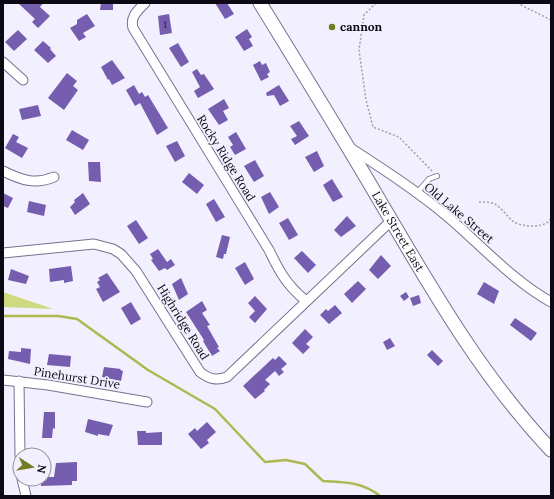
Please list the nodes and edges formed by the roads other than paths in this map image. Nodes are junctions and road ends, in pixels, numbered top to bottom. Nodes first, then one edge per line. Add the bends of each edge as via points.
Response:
1 (145, 3) edge
2 (260, 3) edge
3 (3, 62) edge
4 (23, 80) dead end
5 (348, 146) junction
6 (3, 171) edge
7 (437, 176) road end
8 (54, 177) dead end
9 (417, 193) junction
10 (392, 220) junction
11 (3, 253) edge
12 (306, 301) junction
13 (551, 302) edge
14 (3, 380) edge
15 (20, 382) junction
16 (147, 402) dead end
17 (20, 447) edge
18 (551, 450) edge

1 - 12 street, Rocky Ridge Road via 134,15 131,22 133,28 269,250 278,270 291,289
2 - 5 main road, Lake Street East
3 - 4 street
5 - 9 street, Old Lake Street
5 - 10 main road, Lake Street East
6 - 8 street via 28,182 41,182
7 - 9 lane via 429,179
9 - 13 street, Old Lake Street via 502,266
10 - 12 street, Highridge Road
10 - 18 main road, Lake Street East via 477,357 527,424
11 - 12 street, Highridge Road via 14,254 94,244 113,249 136,270 200,372 218,380 227,378
14 - 15 street, Pinehurst Drive
15 - 16 street, Pinehurst Drive
15 - 17 street

